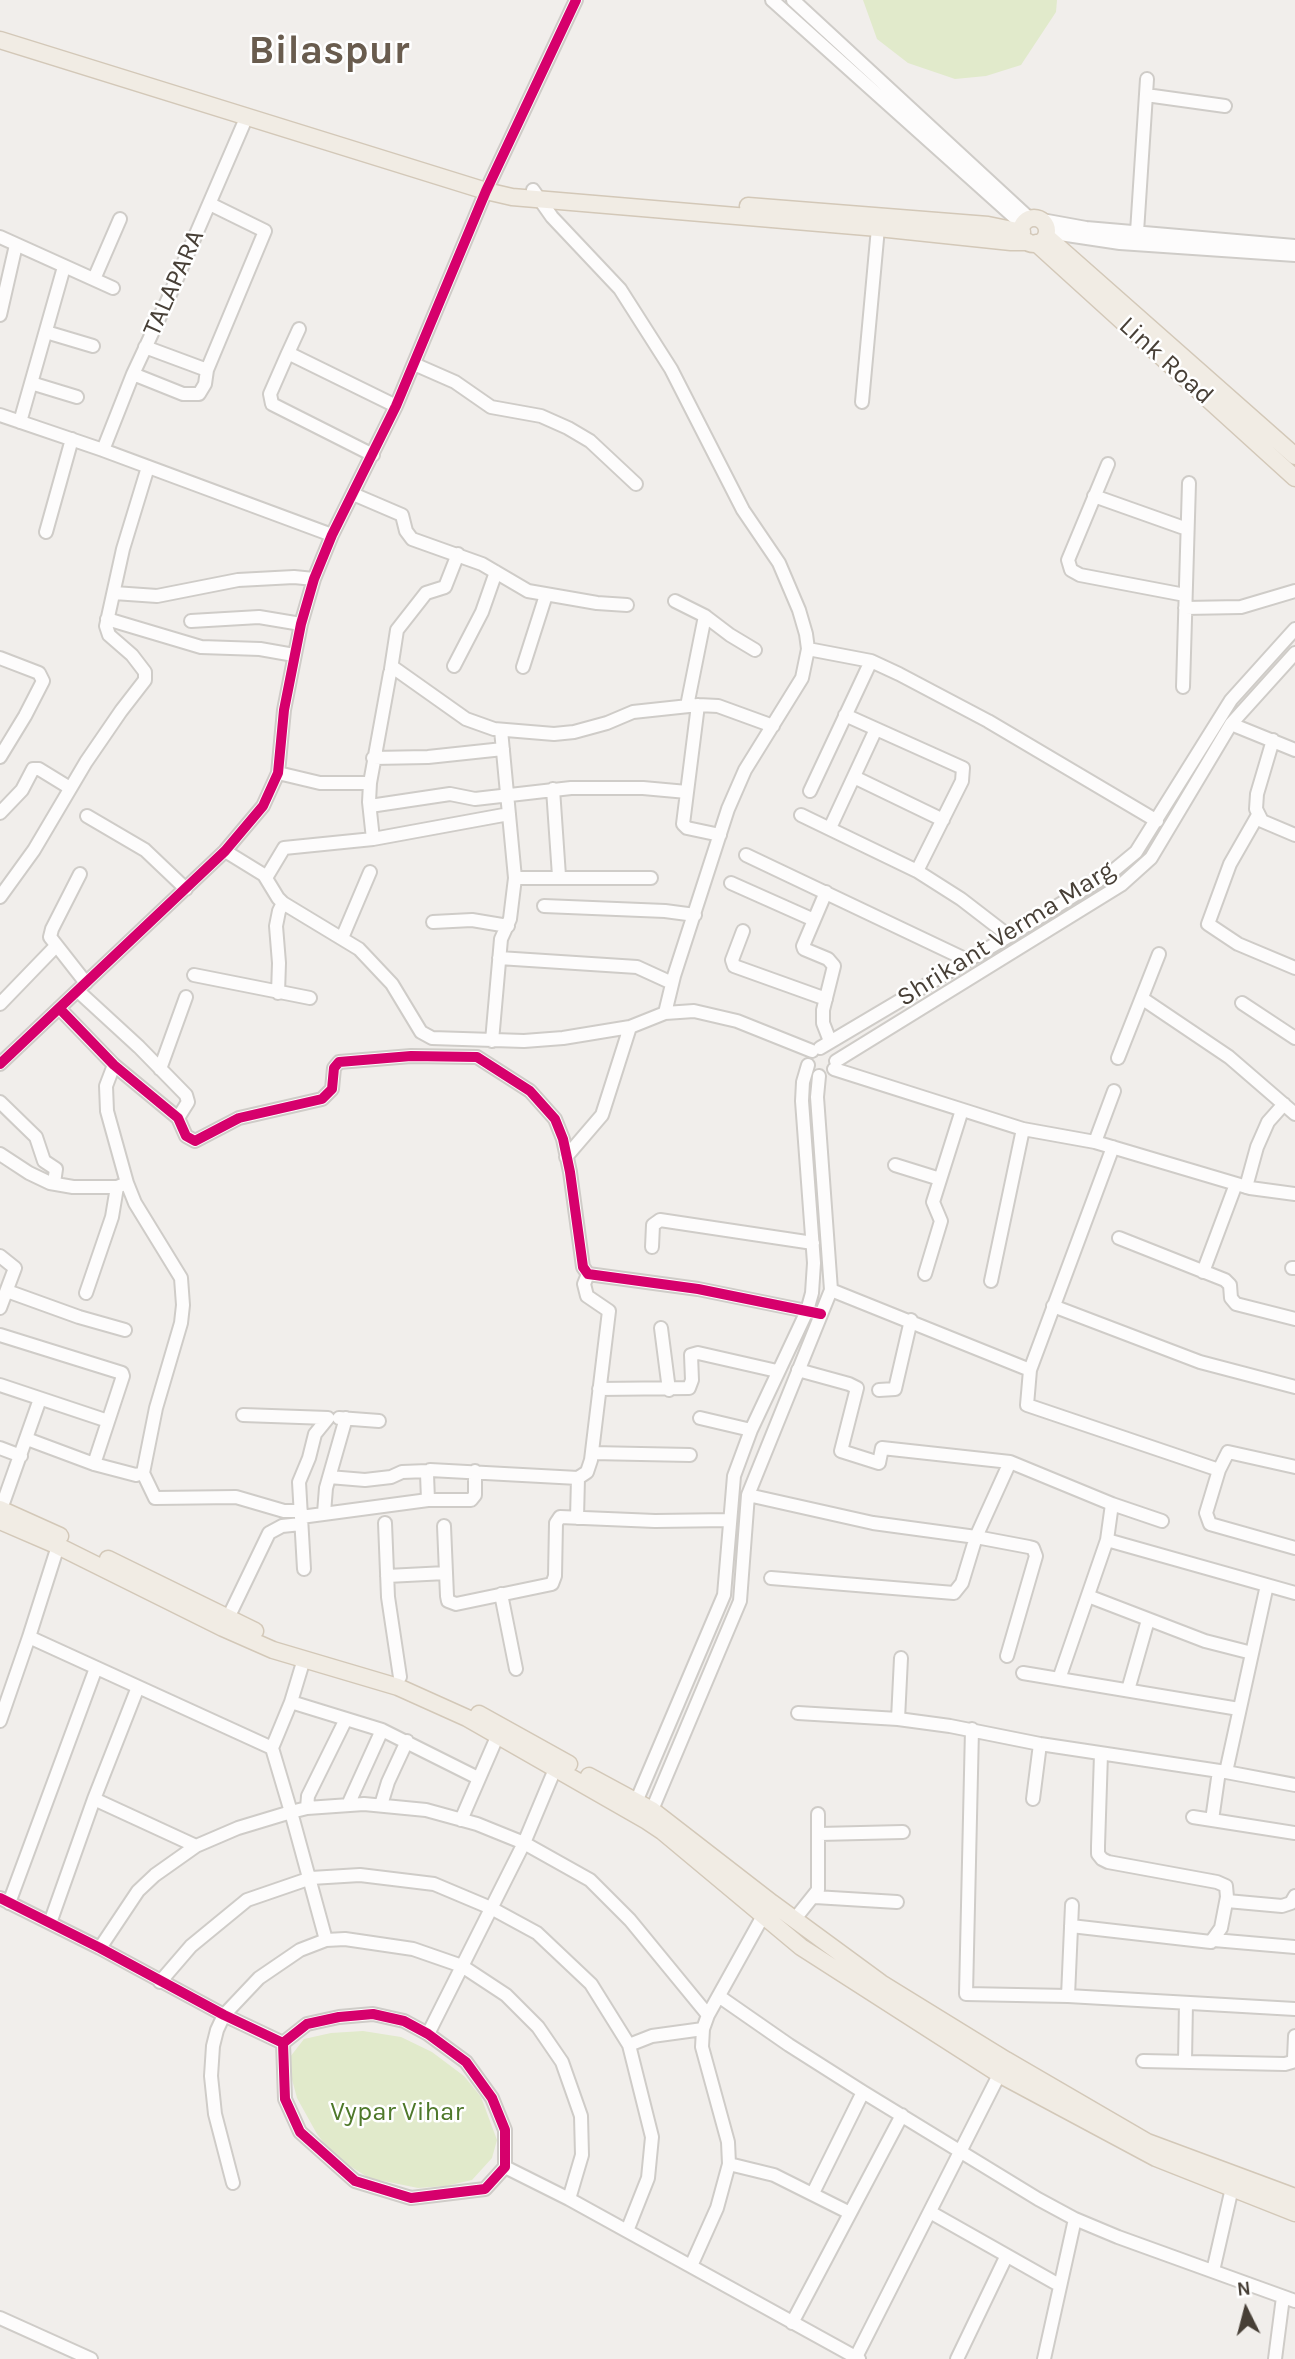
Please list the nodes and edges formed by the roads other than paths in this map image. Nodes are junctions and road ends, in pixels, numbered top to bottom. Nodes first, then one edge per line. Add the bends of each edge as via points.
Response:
1 (576, 0) edge
2 (772, 0) edge
3 (793, 0) edge
4 (0, 30) edge
5 (0, 40) edge
6 (1147, 79) dead end
7 (1146, 95) junction
8 (1225, 106) dead end
9 (247, 116) junction
10 (488, 186) junction
11 (537, 195) junction
12 (210, 204) junction
13 (120, 219) dead end
14 (878, 228) junction
15 (1034, 231) junction
16 (1136, 232) junction
17 (0, 237) edge
18 (16, 245) junction
19 (1295, 246) edge
20 (1295, 255) edge
21 (64, 267) junction
22 (94, 279) junction
23 (113, 288) dead end
24 (0, 315) edge
25 (299, 329) dead end
26 (47, 332) junction
27 (93, 346) dead end
28 (145, 347) junction
29 (288, 354) junction
30 (414, 364) junction
31 (207, 370) junction
32 (133, 374) junction
33 (32, 383) junction
34 (77, 397) dead end
35 (862, 402) dead end
36 (396, 406) junction
37 (0, 415) edge
38 (20, 422) junction
39 (72, 439) junction
40 (103, 450) junction
41 (373, 455) junction
42 (1295, 456) edge
43 (1108, 464) dead end
44 (148, 467) junction
45 (1295, 478) edge
46 (1189, 483) dead end
47 (636, 484) dead end
48 (353, 494) junction
49 (1094, 496) junction
50 (1187, 529) junction
51 (46, 532) dead end
52 (331, 534) junction
53 (458, 554) junction
54 (496, 572) junction
55 (314, 579) junction
56 (1295, 591) edge
57 (114, 593) junction
58 (1185, 595) junction
59 (546, 596) junction
60 (676, 601) dead end
61 (627, 605) dead end
62 (1185, 608) junction
63 (705, 616) junction
64 (107, 619) junction
65 (191, 621) dead end
66 (301, 624) junction
67 (1295, 629) edge
68 (808, 649) junction
69 (755, 650) dead end
70 (1295, 653) edge
71 (294, 655) junction
72 (0, 658) edge
73 (871, 661) junction
74 (454, 666) dead end
75 (523, 667) dead end
76 (391, 669) junction
77 (1183, 687) dead end
78 (692, 706) junction
79 (845, 715) junction
80 (1231, 724) junction
81 (773, 726) junction
82 (876, 729) junction
83 (501, 730) junction
84 (1273, 740) junction
85 (503, 749) junction
86 (1295, 750) edge
87 (0, 757) edge
88 (373, 758) junction
89 (278, 773) junction
90 (854, 777) junction
91 (370, 783) junction
92 (69, 788) junction
93 (553, 789) junction
94 (810, 791) dead end
95 (687, 792) junction
96 (508, 795) junction
97 (370, 806) junction
98 (0, 813) edge
99 (509, 814) junction
100 (801, 815) dead end
101 (1258, 815) junction
102 (87, 816) dead end
103 (943, 820) junction
104 (1157, 821) junction
105 (830, 828) junction
106 (720, 835) junction
107 (1295, 835) edge
108 (373, 839) junction
109 (225, 851) junction
110 (746, 855) dead end
111 (917, 871) junction
112 (370, 872) dead end
113 (80, 874) dead end
114 (559, 876) junction
115 (266, 878) junction
116 (515, 878) junction
117 (650, 878) dead end
118 (731, 883) dead end
119 (186, 889) junction
120 (827, 892) junction
121 (0, 897) edge
122 (283, 903) junction
123 (544, 906) dead end
124 (695, 915) junction
125 (814, 920) junction
126 (433, 922) dead end
127 (508, 926) junction
128 (743, 931) dead end
129 (1009, 936) junction
130 (342, 938) junction
131 (56, 946) junction
132 (1159, 954) dead end
133 (499, 958) junction
134 (967, 960) junction
135 (1295, 968) edge
136 (194, 975) dead end
137 (672, 983) junction
138 (82, 987) junction
139 (278, 993) junction
140 (186, 997) dead end
141 (310, 998) dead end
142 (826, 999) junction
143 (1143, 999) junction
144 (1242, 1003) dead end
145 (0, 1004) edge
146 (59, 1008) junction
147 (665, 1013) junction
148 (630, 1027) junction
149 (1295, 1038) edge
150 (492, 1041) junction
151 (821, 1047) junction
152 (1118, 1058) dead end
153 (0, 1064) edge
154 (114, 1065) junction
155 (808, 1065) junction
156 (835, 1065) junction
157 (160, 1069) junction
158 (819, 1076) junction
159 (1114, 1091) dead end
160 (0, 1102) edge
161 (1284, 1104) junction
162 (962, 1110) junction
163 (1295, 1114) edge
164 (178, 1118) junction
165 (1023, 1129) junction
166 (1095, 1142) junction
167 (1113, 1147) junction
168 (0, 1154) edge
169 (566, 1157) junction
170 (895, 1165) dead end
171 (940, 1179) junction
172 (54, 1183) junction
173 (122, 1185) junction
174 (1241, 1185) junction
175 (1295, 1194) edge
176 (1119, 1238) dead end
177 (813, 1243) junction
178 (652, 1247) dead end
179 (0, 1256) edge
180 (1203, 1272) junction
181 (925, 1274) dead end
182 (588, 1275) junction
183 (991, 1281) dead end
184 (831, 1290) junction
185 (7, 1291) junction
186 (86, 1293) dead end
187 (1053, 1306) junction
188 (0, 1308) edge
189 (807, 1311) junction
190 (821, 1314) junction
191 (1295, 1319) edge
192 (911, 1320) junction
193 (661, 1328) dead end
194 (125, 1330) dead end
195 (0, 1335) edge
196 (798, 1370) junction
197 (1031, 1370) junction
198 (777, 1371) junction
199 (0, 1385) edge
200 (1295, 1387) edge
201 (599, 1389) junction
202 (669, 1390) junction
203 (879, 1390) dead end
204 (40, 1399) junction
205 (243, 1415) dead end
206 (328, 1418) junction
207 (346, 1418) junction
208 (700, 1418) dead end
209 (108, 1421) junction
210 (379, 1421) dead end
211 (751, 1430) junction
212 (27, 1439) junction
213 (0, 1448) edge
214 (592, 1453) junction
215 (21, 1455) junction
216 (690, 1455) dead end
217 (1010, 1462) junction
218 (94, 1464) junction
219 (1295, 1467) edge
220 (1220, 1470) junction
221 (428, 1471) junction
222 (475, 1471) junction
223 (143, 1473) junction
224 (329, 1478) junction
225 (578, 1478) junction
226 (748, 1495) junction
227 (428, 1500) junction
228 (1112, 1504) junction
229 (0, 1509) edge
230 (324, 1513) junction
231 (301, 1517) junction
232 (578, 1518) junction
233 (730, 1520) junction
234 (0, 1521) edge
235 (1161, 1521) dead end
236 (385, 1523) dead end
237 (444, 1526) dead end
238 (976, 1536) junction
239 (1107, 1540) junction
240 (58, 1546) junction
241 (1295, 1548) edge
242 (304, 1569) dead end
243 (446, 1573) junction
244 (387, 1576) junction
245 (771, 1578) dead end
246 (1267, 1585) junction
247 (1295, 1593) edge
248 (501, 1594) junction
249 (1088, 1596) junction
250 (228, 1618) junction
251 (1149, 1620) junction
252 (29, 1637) junction
253 (1252, 1653) junction
254 (1007, 1656) dead end
255 (901, 1658) dead end
256 (304, 1659) junction
257 (96, 1668) junction
258 (516, 1670) dead end
259 (1023, 1673) dead end
260 (400, 1677) junction
261 (1059, 1679) junction
262 (138, 1687) junction
263 (1128, 1690) junction
264 (291, 1702) junction
265 (1239, 1709) junction
266 (798, 1713) dead end
267 (346, 1719) junction
268 (898, 1719) junction
269 (0, 1721) edge
270 (382, 1730) junction
271 (972, 1730) junction
272 (497, 1737) junction
273 (407, 1741) junction
274 (1040, 1744) junction
275 (272, 1748) junction
276 (1101, 1754) junction
277 (555, 1769) junction
278 (1222, 1771) junction
279 (478, 1778) junction
280 (1294, 1782) edge
281 (1033, 1798) dead end
282 (94, 1799) junction
283 (348, 1805) junction
284 (381, 1805) junction
285 (634, 1807) junction
286 (307, 1808) junction
287 (291, 1812) junction
288 (818, 1814) dead end
289 (649, 1815) junction
290 (1193, 1817) dead end
291 (461, 1820) junction
292 (1212, 1820) junction
293 (902, 1832) dead end
294 (1295, 1833) edge
295 (819, 1834) junction
296 (524, 1843) junction
297 (196, 1846) junction
298 (311, 1878) junction
299 (1295, 1896) edge
300 (815, 1897) junction
301 (5, 1900) edge
302 (1227, 1901) junction
303 (897, 1902) dead end
304 (1072, 1905) dead end
305 (491, 1908) junction
306 (763, 1916) junction
307 (794, 1920) junction
308 (50, 1923) junction
309 (1071, 1926) junction
310 (326, 1940) junction
311 (1214, 1940) junction
312 (1295, 1947) edge
313 (100, 1948) junction
314 (462, 1966) junction
315 (160, 1982) junction
316 (1068, 1996) junction
317 (720, 1997) junction
318 (1186, 2003) junction
319 (1295, 2009) edge
320 (224, 2015) junction
321 (708, 2015) junction
322 (703, 2029) junction
323 (428, 2034) junction
324 (1295, 2036) edge
325 (283, 2043) junction
326 (629, 2045) junction
327 (1143, 2061) dead end
328 (1185, 2061) junction
329 (1002, 2067) junction
330 (863, 2092) junction
331 (902, 2115) junction
332 (962, 2151) junction
333 (729, 2164) junction
334 (505, 2167) junction
335 (233, 2183) dead end
336 (1232, 2188) junction
337 (813, 2193) junction
338 (1295, 2197) edge
339 (569, 2199) junction
340 (930, 2212) junction
341 (850, 2213) junction
342 (1295, 2213) edge
343 (1075, 2219) junction
344 (626, 2231) junction
345 (1006, 2257) junction
346 (691, 2266) junction
347 (1213, 2271) junction
348 (1059, 2285) junction
349 (1289, 2299) edge
350 (0, 2318) edge
351 (792, 2323) junction
352 (91, 2359) edge
353 (857, 2359) edge
354 (957, 2359) edge
355 (1044, 2359) edge
356 (1275, 2359) edge

1 - 10 street
2 - 15 street, Link Road
3 - 15 street, Link Road
4 - 10 main road
5 - 9 main road
6 - 7 street
7 - 8 street
7 - 16 street
9 - 10 main road
9 - 12 street, TALAPARA
10 - 11 main road
10 - 30 street
11 - 14 main road
11 - 15 main road
11 - 68 street via 620,289 671,369 744,510 779,563 799,610
12 - 28 street, TALAPARA
12 - 31 street via 265,231
13 - 22 street
14 - 15 main road via 1011,242
14 - 35 street
15 - 16 street via 1086,228
15 - 20 street via 1120,243
15 - 42 main road, Link Road
15 - 45 main road, Link Road
16 - 19 street
17 - 18 street
18 - 21 street
18 - 24 street
21 - 22 street
21 - 26 street
22 - 23 street
25 - 29 street
26 - 27 street
26 - 33 street
28 - 31 street
28 - 32 street, TALAPARA
29 - 36 street
29 - 41 street via 270,394 272,404
30 - 36 street
30 - 47 street via 455,382 491,407 541,416 568,428 590,440
31 - 32 street via 202,389 192,395
32 - 40 street, TALAPARA
33 - 34 street
33 - 38 street
36 - 41 street
37 - 38 street
38 - 39 street
39 - 40 street
39 - 51 street
40 - 44 street
41 - 48 street
43 - 49 street
44 - 52 street
44 - 57 street
46 - 50 street
48 - 52 street
48 - 53 street via 402,515 412,539
49 - 50 street
49 - 58 street via 1068,560 1071,570
50 - 58 street
52 - 55 street
53 - 54 street
53 - 76 street via 445,587 426,593 397,631
54 - 59 street
54 - 74 street via 482,612
55 - 57 street via 249,579 157,596
55 - 66 street
56 - 62 street via 1241,607
57 - 64 street
58 - 62 street
59 - 61 street
59 - 75 street
60 - 63 street
62 - 77 street
63 - 69 street
63 - 78 street
64 - 71 street via 201,647
64 - 92 street via 109,635 132,655 145,672 145,680
65 - 66 street via 259,617
66 - 71 street
67 - 104 street, Shrikant Verma Marg via 1231,700
68 - 73 street
68 - 81 street via 802,678
70 - 80 street, Shrikant Verma Marg
71 - 89 street
72 - 87 street via 39,673 43,681
73 - 79 street
73 - 104 street via 988,721
76 - 83 street via 397,668 466,719
76 - 88 street
78 - 81 street via 718,706
78 - 83 street via 633,712 574,732
78 - 95 street
79 - 82 street
79 - 94 street
80 - 84 street
80 - 156 street, Shrikant Verma Marg via 1151,858 1121,885
81 - 106 street via 745,770
82 - 90 street
82 - 103 street via 963,768 962,781
83 - 85 street
84 - 86 street
84 - 101 street via 1255,802
85 - 88 street
85 - 96 street
88 - 91 street
89 - 91 street via 320,783
89 - 109 street via 263,806
90 - 103 street
90 - 105 street
91 - 97 street
92 - 98 street via 33,769 22,790
92 - 121 street via 34,850
93 - 95 street
93 - 96 street
93 - 114 street
95 - 106 street via 684,827
96 - 97 street via 475,799 450,794
96 - 99 street
97 - 108 street
99 - 108 street
99 - 116 street
100 - 105 street
101 - 107 street
101 - 135 street via 1230,864 1208,924 1238,944
102 - 119 street via 145,850
103 - 111 street
104 - 129 street, Shrikant Verma Marg via 1136,852 1113,871
105 - 111 street
106 - 124 street
108 - 115 street via 284,848
109 - 115 street
109 - 119 street
110 - 120 street
111 - 129 street
112 - 130 street
113 - 131 street via 52,929 50,937
114 - 116 street
114 - 117 street
115 - 122 street
116 - 127 street
118 - 125 street
119 - 138 street
120 - 125 street
120 - 134 street
122 - 130 street
122 - 139 street via 276,926
123 - 124 street
124 - 137 street
125 - 142 street via 803,946 834,966
126 - 127 street via 472,920
127 - 133 street
128 - 142 street via 734,966
129 - 134 street, Shrikant Verma Marg
130 - 150 street via 375,964 426,1035
131 - 138 street
131 - 145 street
132 - 143 street
133 - 137 street via 637,967
133 - 150 street
134 - 151 street, Shrikant Verma Marg
136 - 139 street
137 - 147 street
138 - 146 street
138 - 157 street
139 - 141 street
140 - 157 street
142 - 151 street
143 - 152 street
143 - 161 street via 1229,1057
144 - 149 street
146 - 153 street
146 - 154 street
147 - 148 street
147 - 151 street via 716,1014
148 - 150 street via 563,1038
148 - 169 street via 602,1115
151 - 155 street
151 - 156 street via 832,1052
154 - 164 street
154 - 173 street via 106,1086 107,1111
155 - 158 street
155 - 177 street via 802,1101
156 - 158 street via 827,1075
156 - 162 street
157 - 164 street via 188,1099
158 - 184 street
159 - 166 street
160 - 172 street via 36,1137 44,1161 55,1169
161 - 163 street
161 - 174 street via 1268,1122
162 - 165 street
162 - 171 street
164 - 169 street via 186,1136 195,1140 239,1118 322,1099 332,1089 339,1062 467,1055 478,1057 530,1091 555,1119
165 - 166 street
165 - 183 street
166 - 167 street
167 - 174 street
167 - 187 street
168 - 172 street
169 - 182 street via 582,1263
170 - 171 street
171 - 181 street via 933,1202 941,1221
172 - 173 street
173 - 186 street
173 - 223 street via 178,1272 183,1288 181,1323
174 - 175 street
174 - 180 street
176 - 180 street
177 - 178 street via 660,1220 653,1225
177 - 189 street via 814,1279
179 - 185 street via 15,1268
180 - 191 street via 1229,1282 1236,1304
182 - 189 street via 698,1289
182 - 201 street via 584,1284 587,1296 608,1311
184 - 190 street
184 - 192 street
185 - 188 street
185 - 194 street
187 - 197 street
187 - 200 street via 1200,1362
189 - 190 street
189 - 198 street
190 - 196 street
192 - 197 street
192 - 203 street via 895,1389
193 - 202 street
195 - 209 street via 122,1373
196 - 217 street via 857,1388 841,1451 880,1463 882,1448
196 - 226 street
197 - 220 street via 1027,1405
198 - 202 street via 694,1353 689,1388
198 - 211 street
199 - 204 street
201 - 202 street
201 - 214 street
204 - 209 street
204 - 212 street
205 - 206 street
206 - 207 street
206 - 231 street via 315,1434 299,1482
207 - 210 street
207 - 224 street
208 - 211 street
209 - 218 street
211 - 233 street via 734,1476
212 - 215 street
212 - 218 street
213 - 215 street
214 - 216 street
214 - 225 street via 587,1472
215 - 229 street
217 - 228 street
217 - 238 street
218 - 223 street
219 - 220 street via 1228,1452
220 - 241 street via 1206,1513 1210,1524
221 - 222 street
221 - 224 street via 365,1480
221 - 227 street
222 - 225 street
222 - 227 street via 471,1500
223 - 231 street via 155,1498 236,1497
224 - 230 street
225 - 232 street
226 - 238 street via 873,1523
226 - 289 street via 740,1601
227 - 230 street
228 - 235 street
228 - 239 street
229 - 250 main road
230 - 231 street
231 - 242 street
231 - 250 street via 269,1533
232 - 233 street
232 - 248 street via 557,1519 552,1584
233 - 285 street via 724,1595
234 - 240 main road
236 - 244 street
237 - 243 street
238 - 245 street via 962,1583 954,1593
238 - 254 street via 1036,1552
239 - 246 street
239 - 249 street
240 - 252 street
240 - 256 main road via 223,1628
243 - 244 street
243 - 248 street via 452,1604
244 - 260 street
246 - 247 street
246 - 253 street
248 - 258 street
249 - 251 street
249 - 261 street
250 - 260 main road via 282,1642
251 - 253 street
251 - 263 street
252 - 257 street
252 - 269 street
253 - 265 street
255 - 268 street
256 - 264 street
256 - 272 main road via 398,1687
257 - 262 street
257 - 301 street
259 - 261 street
260 - 285 main road via 485,1717
261 - 263 street
262 - 275 street
262 - 282 street
263 - 265 street
264 - 267 street
264 - 275 street
265 - 278 street
266 - 268 street
267 - 270 street
267 - 286 street via 308,1796
268 - 271 street
270 - 273 street
270 - 283 street
271 - 274 street
271 - 316 street via 967,1994
272 - 277 main road
272 - 279 street
273 - 279 street
273 - 284 street
274 - 276 street
274 - 281 street
275 - 287 street
276 - 278 street
276 - 302 street via 1098,1854 1102,1859 1217,1882 1226,1886
277 - 285 main road
277 - 296 street
278 - 280 street
278 - 292 street
279 - 291 street
282 - 297 street
282 - 308 street
283 - 284 street
283 - 286 street
284 - 291 street
285 - 289 main road
286 - 287 street
287 - 297 street
287 - 298 street
288 - 295 street
289 - 306 main road
289 - 307 main road
290 - 292 street
291 - 296 street
292 - 294 street
293 - 295 street
295 - 300 street via 820,1876
296 - 305 street
296 - 321 street via 590,1880 630,1920
297 - 313 street via 138,1891
298 - 305 street via 360,1875 434,1884
298 - 310 street
298 - 315 street via 247,1900 191,1946
299 - 302 street via 1282,1906
300 - 303 street
300 - 307 street
301 - 308 street
302 - 311 street
304 - 309 street
305 - 314 street
305 - 326 street via 537,1933 591,1984
306 - 317 street
306 - 329 main road via 801,1947
307 - 329 main road
308 - 313 street
309 - 311 street via 1198,1942
309 - 316 street
310 - 314 street via 413,1949
310 - 320 street via 300,1950 259,1978
311 - 312 street
313 - 315 street
314 - 323 street
314 - 339 street via 506,1995 538,2027 562,2062 581,2116 582,2155
315 - 320 street
316 - 318 street
317 - 321 street
317 - 330 street
318 - 319 street
318 - 328 street
320 - 325 street
320 - 335 street via 216,2030 211,2076 215,2114
321 - 322 street
322 - 326 street via 652,2036
322 - 333 street via 702,2046 728,2142
323 - 325 street via 404,2021 373,2014 307,2024
323 - 334 street via 466,2062 492,2098 505,2130
324 - 328 street via 1290,2063
325 - 334 street via 285,2099 300,2132 355,2181 411,2198 485,2189
326 - 344 street via 652,2137 648,2178
327 - 328 street
329 - 332 street
329 - 336 main road via 1156,2158
329 - 338 main road via 1147,2142
330 - 331 street
330 - 337 street
331 - 332 street
331 - 341 street
332 - 340 street
332 - 343 street
333 - 337 street via 774,2175
333 - 346 street via 718,2208
334 - 339 street
336 - 342 main road
336 - 347 street
337 - 341 street
339 - 344 street
340 - 345 street
340 - 353 street
341 - 351 street
343 - 347 street
343 - 348 street
344 - 346 street
345 - 348 street
345 - 354 street
346 - 351 street
347 - 349 street
348 - 355 street
349 - 356 street
350 - 352 street
351 - 353 street

